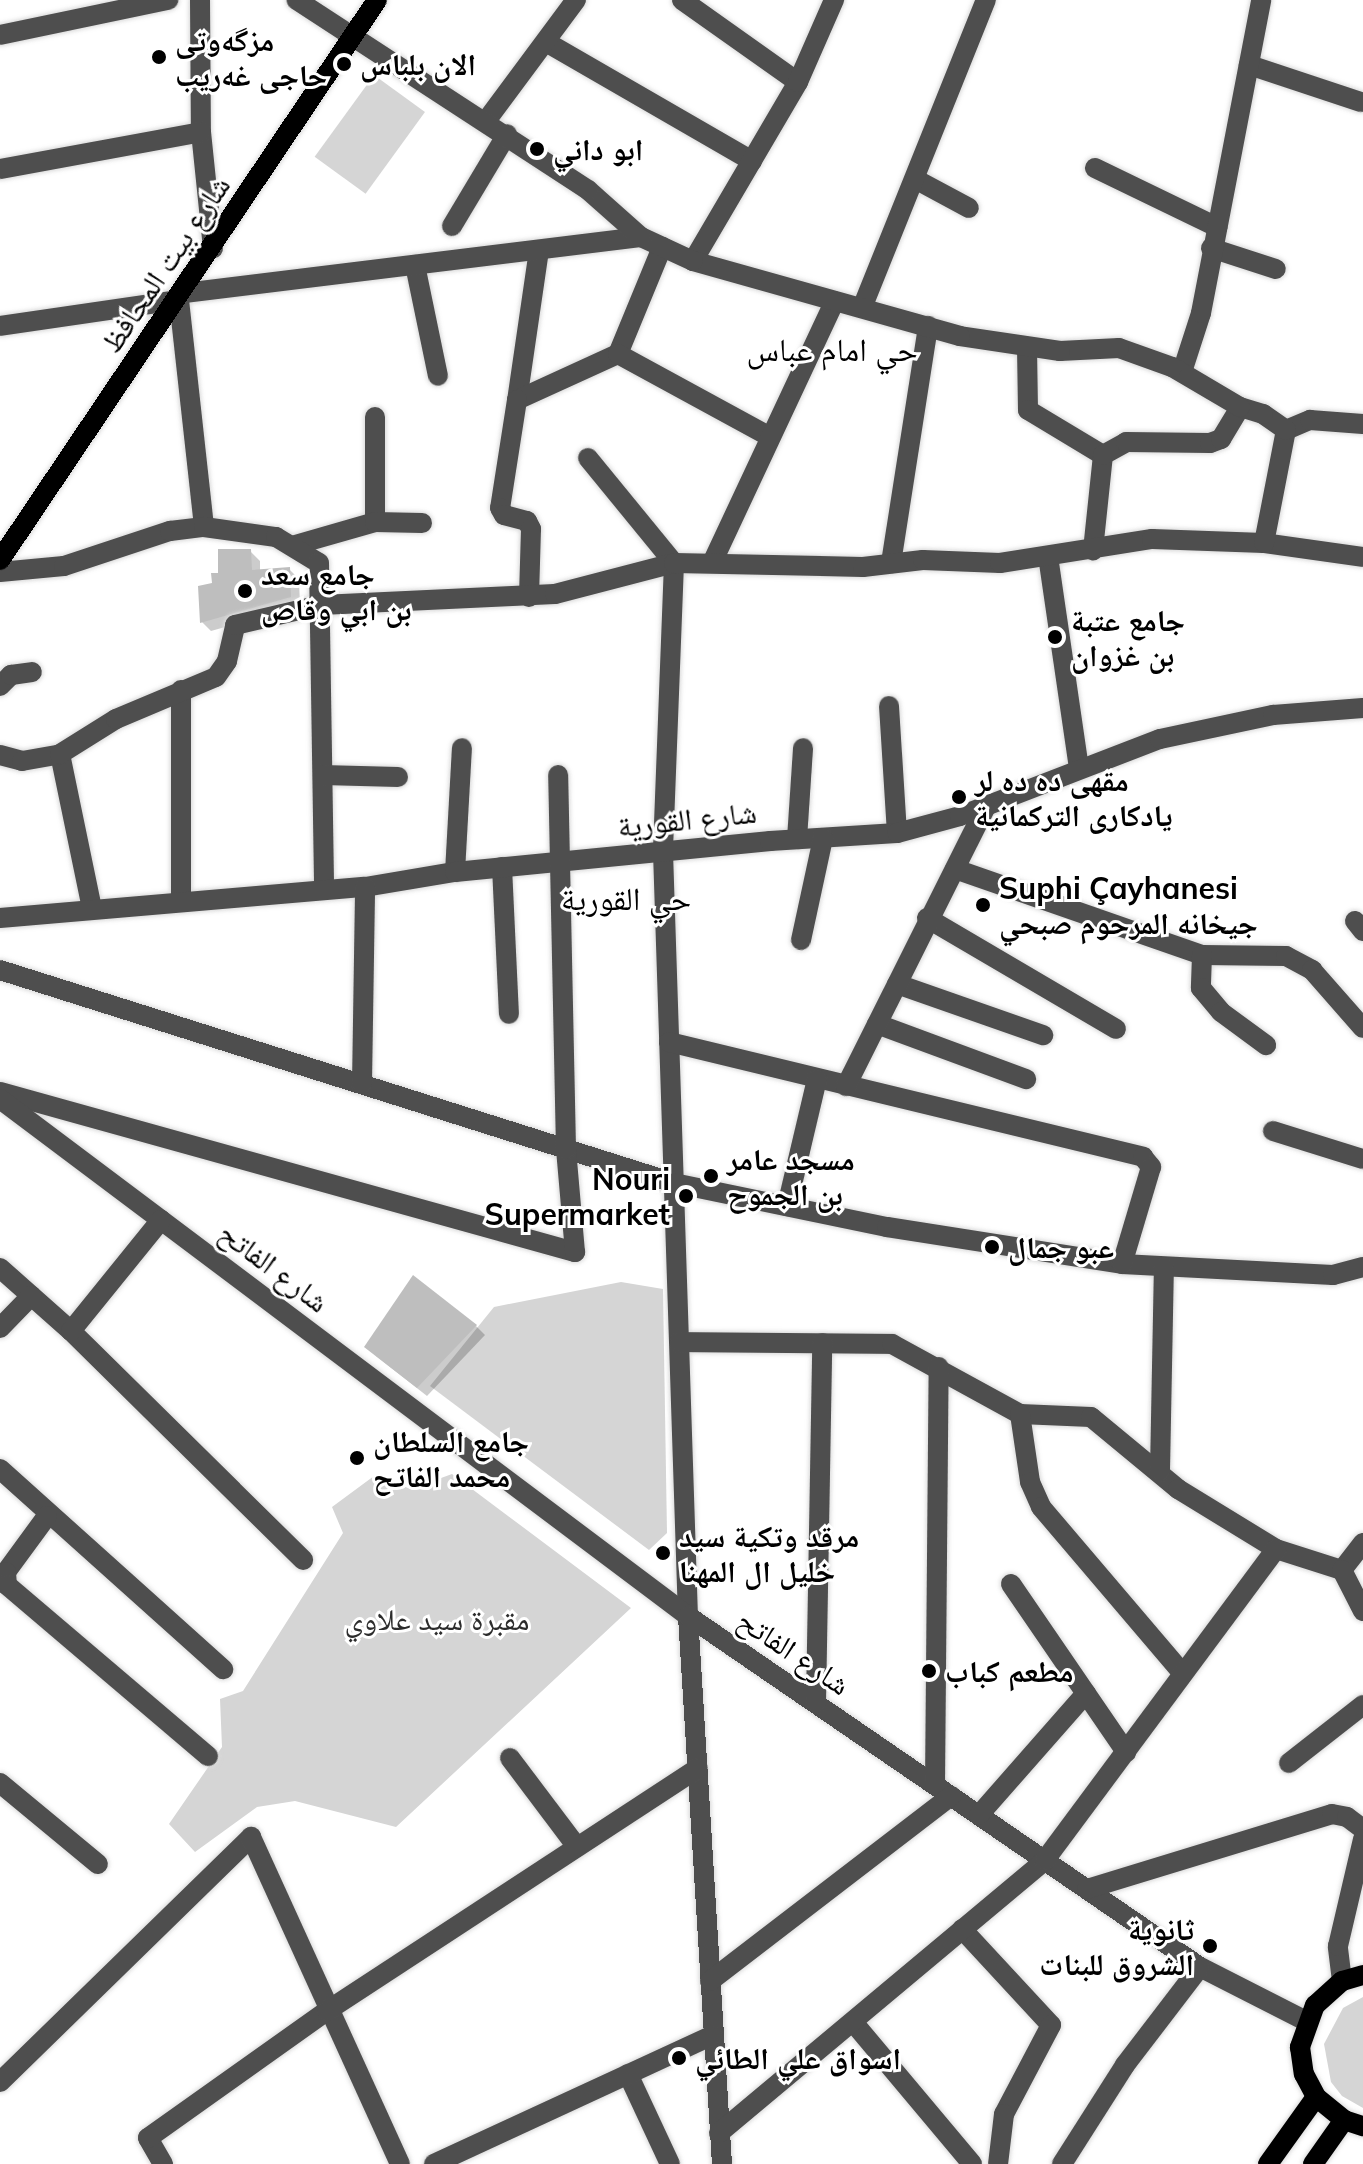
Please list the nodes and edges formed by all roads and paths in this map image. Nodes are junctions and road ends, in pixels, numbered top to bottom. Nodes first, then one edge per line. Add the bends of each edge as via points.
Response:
1 (168, 0) edge
2 (200, 0) edge
3 (297, 0) edge
4 (377, 0) edge
5 (576, 0) edge
6 (682, 0) edge
7 (834, 0) edge
8 (986, 0) edge
9 (1261, 0) edge
10 (0, 35) edge
11 (352, 36) junction
12 (546, 42) junction
13 (1249, 65) junction
14 (798, 82) junction
15 (1361, 102) dead end
16 (486, 121) junction
17 (201, 132) junction
18 (507, 134) junction
19 (752, 161) junction
20 (1095, 168) dead end
21 (0, 169) edge
22 (915, 179) junction
23 (969, 208) dead end
24 (452, 226) dead end
25 (1217, 227) junction
26 (641, 237) junction
27 (662, 247) junction
28 (213, 248) junction
29 (1211, 248) junction
30 (539, 250) junction
31 (693, 261) junction
32 (415, 265) junction
33 (1276, 269) dead end
34 (182, 296) junction
35 (835, 301) junction
36 (862, 308) junction
37 (0, 326) edge
38 (928, 326) junction
39 (1027, 347) junction
40 (618, 354) junction
41 (1182, 372) junction
42 (438, 376) dead end
43 (517, 400) junction
44 (1240, 407) junction
45 (375, 417) dead end
46 (1363, 424) edge
47 (1286, 430) junction
48 (770, 437) junction
49 (1103, 455) junction
50 (588, 458) dead end
51 (375, 522) junction
52 (422, 523) dead end
53 (204, 527) junction
54 (1264, 543) junction
55 (295, 545) junction
56 (1093, 550) junction
57 (1048, 556) junction
58 (1363, 557) edge
59 (0, 560) edge
60 (674, 563) junction
61 (712, 563) junction
62 (891, 563) junction
63 (0, 572) edge
64 (529, 597) junction
65 (321, 605) junction
66 (32, 672) dead end
67 (0, 686) edge
68 (181, 690) junction
69 (889, 706) dead end
70 (1363, 708) edge
71 (462, 748) dead end
72 (803, 748) dead end
73 (60, 754) junction
74 (0, 755) edge
75 (1079, 769) junction
76 (323, 775) junction
77 (558, 775) dead end
78 (398, 777) dead end
79 (986, 806) junction
80 (897, 833) junction
81 (823, 838) junction
82 (797, 839) junction
83 (663, 852) junction
84 (562, 861) junction
85 (502, 867) junction
86 (955, 869) junction
87 (455, 872) junction
88 (324, 887) junction
89 (365, 887) junction
90 (181, 900) junction
91 (92, 909) junction
92 (0, 918) edge
93 (927, 918) junction
94 (801, 940) dead end
95 (1202, 955) junction
96 (0, 970) edge
97 (897, 984) junction
98 (509, 1014) dead end
99 (877, 1024) junction
100 (1363, 1028) edge
101 (1116, 1029) dead end
102 (1043, 1035) dead end
103 (669, 1042) junction
104 (1266, 1045) dead end
105 (817, 1079) junction
106 (1026, 1079) dead end
107 (362, 1084) junction
108 (846, 1086) junction
109 (0, 1092) edge
110 (0, 1099) edge
111 (1273, 1131) dead end
112 (566, 1149) junction
113 (1363, 1159) edge
114 (674, 1183) junction
115 (787, 1206) junction
116 (161, 1220) junction
117 (1122, 1264) junction
118 (1164, 1267) junction
119 (1363, 1267) edge
120 (0, 1268) edge
121 (31, 1296) junction
122 (0, 1328) edge
123 (71, 1331) junction
124 (680, 1342) junction
125 (822, 1343) junction
126 (939, 1367) junction
127 (1020, 1414) junction
128 (0, 1469) edge
129 (1160, 1471) junction
130 (47, 1516) junction
131 (1363, 1543) edge
132 (1276, 1549) junction
133 (303, 1560) dead end
134 (1342, 1570) junction
135 (1011, 1584) dead end
136 (1363, 1611) edge
137 (688, 1616) junction
138 (223, 1669) dead end
139 (1183, 1674) junction
140 (1086, 1693) junction
141 (816, 1703) junction
142 (1363, 1705) edge
143 (1126, 1752) junction
144 (208, 1756) dead end
145 (510, 1758) dead end
146 (1289, 1763) dead end
147 (698, 1768) junction
148 (0, 1783) edge
149 (943, 1791) junction
150 (979, 1815) junction
151 (1363, 1829) edge
152 (1363, 1839) edge
153 (577, 1847) junction
154 (1045, 1860) junction
155 (98, 1864) dead end
156 (1087, 1889) junction
157 (962, 1929) junction
158 (1200, 1967) junction
159 (1363, 1975) edge
160 (710, 1981) junction
161 (1342, 1981) junction
162 (327, 2011) junction
163 (1306, 2021) junction
164 (853, 2022) junction
165 (713, 2035) junction
166 (628, 2074) junction
167 (0, 2082) edge
168 (1316, 2097) junction
169 (1354, 2123) edge
170 (719, 2133) junction
171 (163, 2164) edge
172 (400, 2164) edge
173 (434, 2164) edge
174 (670, 2164) edge
175 (722, 2164) edge
176 (972, 2164) edge
177 (998, 2164) edge
178 (1062, 2164) edge
179 (1268, 2164) edge
180 (1313, 2164) edge

1 - 10 street
2 - 17 street
3 - 11 street
4 - 11 main road, شارع بيت المحافظ
5 - 12 street
6 - 14 street
7 - 14 street
8 - 22 street
9 - 13 street
11 - 16 street
11 - 28 main road, شارع بيت المحافظ
12 - 16 street
12 - 19 street
13 - 15 street
13 - 25 street
14 - 19 street
16 - 18 street
17 - 21 street
17 - 28 street
18 - 24 street
18 - 26 street via 598,197
19 - 31 street
20 - 25 street
22 - 23 street
22 - 36 street
25 - 29 street
26 - 27 street
26 - 30 street
27 - 31 street
27 - 40 street
28 - 34 main road, شارع بيت المحافظ
29 - 33 street
29 - 41 street via 1201,313
30 - 32 street
30 - 43 street
31 - 35 street
32 - 34 street
32 - 42 street
34 - 37 street
34 - 53 street
34 - 59 main road, شارع بيت المحافظ
35 - 36 street
35 - 48 street
36 - 38 street
38 - 39 street
38 - 62 street
39 - 41 street via 1119,348
39 - 49 street via 1028,410
40 - 43 street
40 - 48 street
41 - 44 street
43 - 64 street via 500,508 504,515 527,521 531,529
44 - 47 street via 1263,414
44 - 49 street via 1221,439 1210,443 1126,442
45 - 51 street
46 - 47 street via 1342,427 1310,420
47 - 54 street
48 - 61 street
49 - 56 street
50 - 60 street
51 - 52 street
51 - 55 street
53 - 55 street via 246,530
53 - 63 street via 170,531 64,566
54 - 56 street via 1168,538
54 - 58 street
55 - 65 street via 319,563
56 - 57 street
57 - 62 street via 1000,563
57 - 75 street
60 - 61 street
60 - 64 street
60 - 83 street
61 - 62 street
64 - 65 street
65 - 68 street via 235,625 222,671
65 - 76 street
66 - 67 street via 11,675
68 - 73 street via 116,719
68 - 90 street
69 - 80 street
70 - 75 street, شارع القورية via 1235,721 1160,739
71 - 87 street
72 - 82 street
73 - 74 street via 22,761
73 - 91 street
75 - 79 street, شارع القورية
76 - 78 street
76 - 88 street
77 - 84 street
79 - 80 street, شارع القورية
79 - 86 street
80 - 81 street, شارع القورية
81 - 82 street, شارع القورية
81 - 94 street
82 - 83 street, شارع القورية
83 - 84 street, شارع القورية
83 - 103 street
84 - 85 street, شارع القورية
84 - 112 street
85 - 87 street, شارع القورية
85 - 98 street
86 - 93 street
86 - 95 street
87 - 89 street, شارع القورية
88 - 89 street, شارع القورية
88 - 90 street, شارع القورية
89 - 107 street
90 - 91 street, شارع القورية
91 - 92 street, شارع القورية
93 - 97 street
93 - 101 street
95 - 100 street via 1286,956 1312,970
95 - 104 street via 1201,988 1221,1012
96 - 107 street
97 - 99 street
97 - 102 street
99 - 106 street
99 - 108 street
103 - 105 street
103 - 114 street
105 - 108 street
105 - 115 street
107 - 112 street
108 - 117 street via 1143,1157 1151,1167
109 - 112 street via 575,1252
110 - 116 street, شارع الفاتح
111 - 113 street
112 - 114 street
114 - 115 street
114 - 124 street
115 - 117 street
116 - 123 street
116 - 137 street, شارع الفاتح
117 - 118 street
118 - 119 street via 1333,1275
118 - 129 street
120 - 121 street
121 - 122 street
121 - 123 street
123 - 133 street
124 - 125 street
124 - 137 street
125 - 126 street via 892,1344
125 - 141 street
126 - 127 street
126 - 149 street
127 - 129 street via 1091,1417
127 - 139 street via 1030,1482 1041,1507
128 - 130 street
129 - 132 street via 1178,1489
130 - 138 street
130 - 144 street via 6,1572 7,1585
131 - 134 street
132 - 134 street
132 - 139 street
134 - 136 street
135 - 140 street
137 - 141 street, شارع الفاتح
137 - 147 street
139 - 143 street
140 - 143 street
140 - 150 street
141 - 149 street, شارع الفاتح
142 - 146 street
143 - 154 street
145 - 153 street
147 - 153 street
147 - 160 street
148 - 155 street
149 - 150 street, شارع الفاتح
149 - 160 street
150 - 154 street, شارع الفاتح
151 - 156 street via 1332,1814
152 - 161 street via 1338,1946
153 - 162 street
154 - 156 street, شارع الفاتح
154 - 157 street
156 - 158 street, شارع الفاتح
157 - 164 street
157 - 177 street via 1051,2025 1004,2114
158 - 163 street, شارع الفاتح
158 - 178 street via 1125,2065
159 - 161 main road
160 - 165 street
161 - 163 main road via 1315,2005
162 - 167 street via 251,1837
162 - 171 street via 148,2138
162 - 172 street
163 - 168 main road via 1300,2047 1304,2074
164 - 170 street
164 - 176 street
165 - 166 street
165 - 170 street
166 - 173 street
166 - 174 street
168 - 169 main road
168 - 179 main road
169 - 180 main road
170 - 175 street

